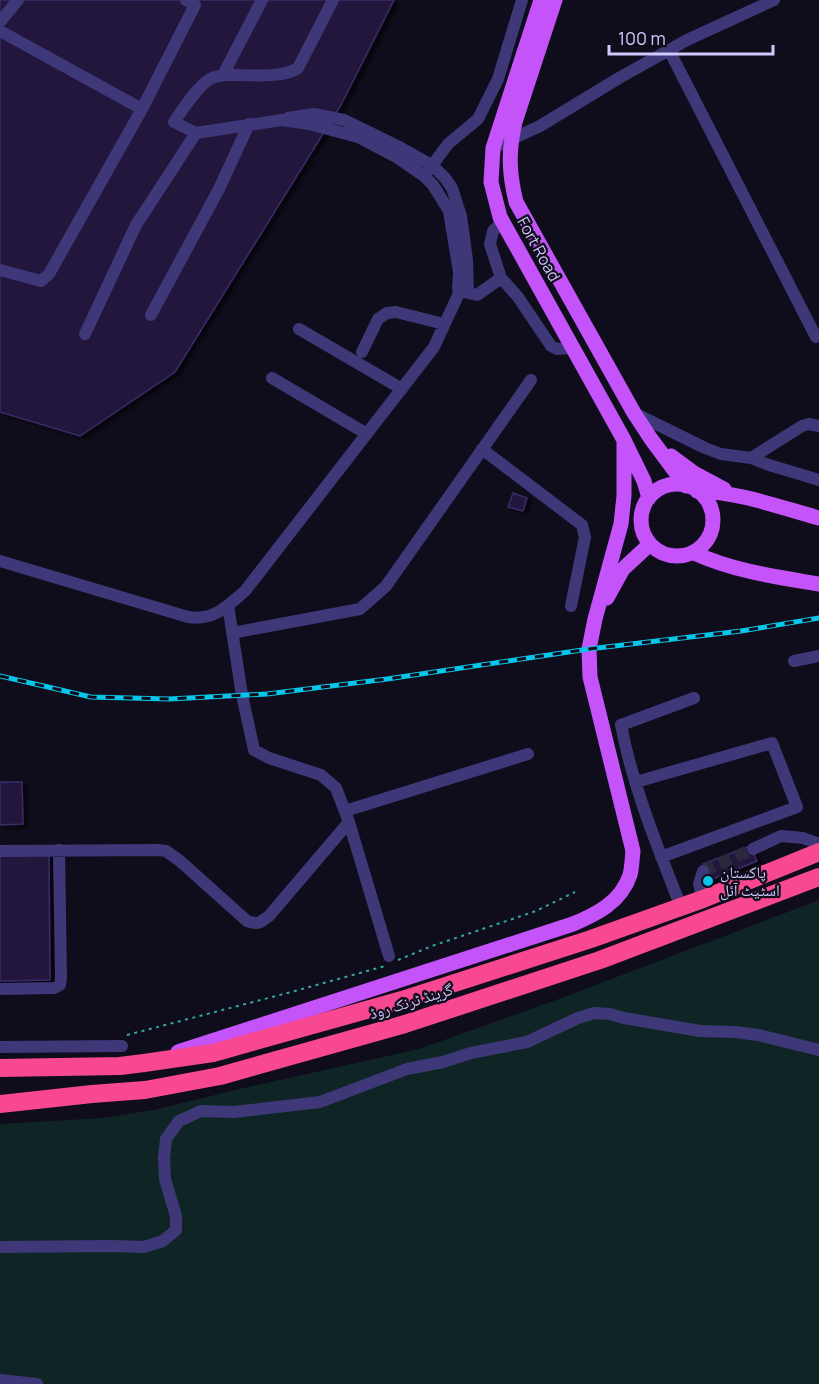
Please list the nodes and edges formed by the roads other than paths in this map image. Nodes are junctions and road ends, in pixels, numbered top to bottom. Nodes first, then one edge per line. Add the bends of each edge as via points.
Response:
1 (18, 0) edge
2 (186, 0) edge
3 (262, 0) edge
4 (333, 0) edge
5 (522, 0) edge
6 (541, 0) edge
7 (555, 0) edge
8 (774, 0) edge
9 (0, 22) edge
10 (0, 31) edge
11 (669, 50) junction
12 (223, 75) junction
13 (142, 109) junction
14 (282, 120) junction
15 (249, 124) junction
16 (196, 133) junction
17 (511, 140) junction
18 (493, 148) junction
19 (433, 166) junction
20 (424, 176) junction
21 (503, 221) junction
22 (0, 270) edge
23 (501, 278) junction
24 (464, 292) junction
25 (151, 315) dead end
26 (444, 324) junction
27 (299, 329) dead end
28 (85, 334) dead end
29 (816, 337) dead end
30 (573, 348) junction
31 (362, 352) dead end
32 (272, 378) dead end
33 (531, 380) dead end
34 (402, 389) junction
35 (634, 413) junction
36 (819, 426) edge
37 (367, 434) junction
38 (651, 439) junction
39 (624, 440) junction
40 (482, 449) junction
41 (751, 458) junction
42 (819, 480) edge
43 (692, 488) junction
44 (744, 497) junction
45 (649, 498) junction
46 (819, 518) edge
47 (650, 544) junction
48 (694, 552) junction
49 (0, 561) edge
50 (819, 584) edge
51 (228, 605) junction
52 (571, 606) dead end
53 (595, 619) junction
54 (232, 633) junction
55 (819, 656) edge
56 (794, 660) dead end
57 (694, 698) dead end
58 (528, 754) dead end
59 (636, 782) junction
60 (347, 816) junction
61 (819, 844) edge
62 (753, 849) tunnel mouth
63 (59, 850) junction
64 (0, 851) edge
65 (819, 852) edge
66 (661, 857) junction
67 (703, 870) dead end
68 (819, 877) edge
69 (703, 899) junction
70 (681, 907) junction
71 (389, 956) dead end
72 (0, 989) edge
73 (0, 1047) edge
74 (819, 1050) edge
75 (144, 1064) junction
76 (120, 1066) junction
77 (0, 1068) edge
78 (0, 1104) edge
79 (0, 1247) edge
80 (0, 1380) edge
81 (37, 1384) edge

1 - 9 street
2 - 13 street via 195,5
3 - 12 street
4 - 12 street via 298,68 282,74
5 - 19 street via 498,79 478,119 448,144
6 - 18 main road, Fort Road
7 - 17 main road, Fort Road
8 - 11 street
10 - 13 street
11 - 17 street
11 - 29 street
12 - 16 street via 211,78 192,96 174,122
13 - 22 street via 44,280
14 - 15 street
14 - 19 street via 314,114 344,120
14 - 20 street via 358,137
15 - 16 street
15 - 25 street
16 - 28 street via 136,225
17 - 18 street
17 - 35 main road, Fort Road via 510,178 516,202
18 - 21 main road, Fort Road via 491,182
19 - 20 street
19 - 24 street via 452,188 461,216 467,260
20 - 24 street via 449,211 458,289
21 - 23 street via 493,231 490,244
21 - 30 main road, Fort Road
23 - 24 street via 477,295
23 - 30 street via 551,346
24 - 26 street
26 - 31 street via 387,313 378,319
26 - 34 street via 434,347
27 - 34 street
30 - 39 main road, Fort Road
32 - 37 street
33 - 40 street
34 - 37 street
35 - 38 main road, Fort Road
35 - 41 street via 705,448
36 - 41 street via 802,426
37 - 51 street via 245,591
38 - 43 main road, Fort Road
38 - 44 main road via 694,473
39 - 45 main road, Fort Road
39 - 53 main road via 621,524
40 - 52 street via 582,525 585,537
40 - 54 street via 386,586 360,609
41 - 42 street
43 - 44 main road
43 - 45 main road via 666,486
43 - 48 main road via 706,499 713,523 704,545
44 - 46 main road
45 - 47 main road via 641,516 644,536
47 - 48 main road via 666,555 685,556
47 - 53 main road via 622,569
48 - 50 main road via 731,567
49 - 51 street via 188,617 212,616
51 - 54 street
53 - 75 main road via 590,677 633,851 630,876 618,896 598,914 573,924
54 - 60 street via 254,750 321,775 336,788
55 - 56 street
57 - 59 street via 621,725
58 - 60 street
59 - 66 street
59 - 66 street via 772,743 796,807
60 - 63 street via 269,916 256,924 247,921 166,851
60 - 71 street
61 - 62 street via 781,836
63 - 64 street
63 - 72 street via 60,985
65 - 69 highway, گرینڈ ٹرنک روڈ
66 - 70 street
67 - 69 street via 699,884
68 - 78 highway, گرینڈ ٹرنک روڈ via 600,960 405,1024 242,1070 145,1090
69 - 70 highway, گرینڈ ٹرنک روڈ
70 - 75 highway, گرینڈ ٹرنک روڈ via 402,1000 213,1053
73 - 76 street via 123,1041
74 - 79 street via 758,1035 700,1031 594,1012 527,1042 407,1069 320,1102 234,1112 201,1111 179,1122 167,1137 164,1158 176,1230 163,1241 144,1247
75 - 76 highway, گرینڈ ٹرنک روڈ
76 - 77 highway, گرینڈ ٹرنک روڈ
80 - 81 street

